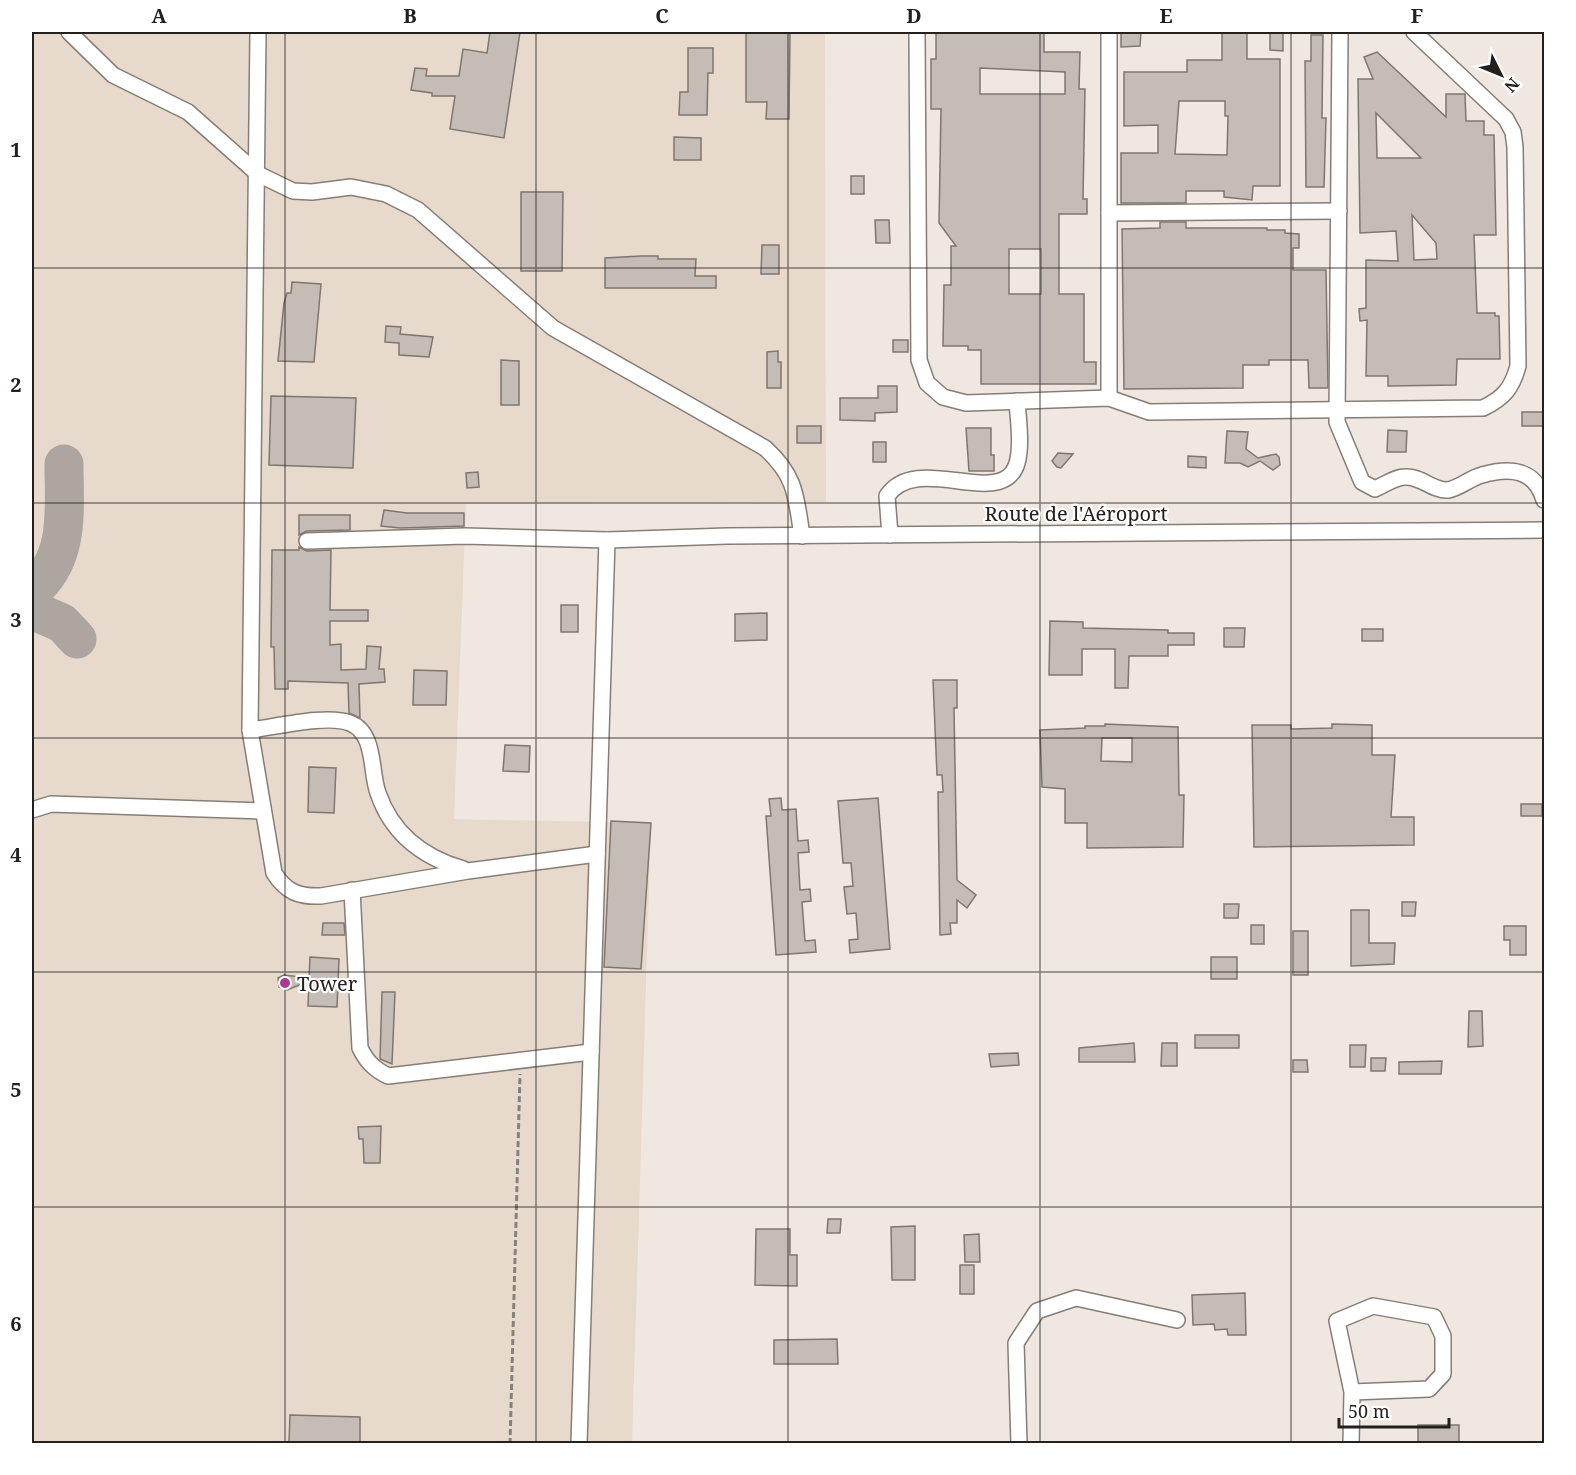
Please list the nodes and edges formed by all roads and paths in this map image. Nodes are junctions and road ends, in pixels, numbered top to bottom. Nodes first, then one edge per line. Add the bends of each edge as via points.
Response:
1 (69, 32) edge
2 (258, 32) edge
3 (917, 32) edge
4 (1109, 32) edge
5 (1340, 32) edge
6 (1414, 32) edge
7 (258, 174) junction
8 (1339, 211) junction
9 (1109, 213) junction
10 (1109, 398) junction
11 (1017, 401) junction
12 (1337, 408) junction
13 (1545, 500) edge
14 (1545, 530) edge
15 (890, 535) junction
16 (802, 536) junction
17 (607, 540) junction
18 (307, 541) dead end
19 (250, 730) junction
20 (32, 810) edge
21 (263, 810) junction
22 (597, 854) junction
23 (468, 871) junction
24 (352, 890) junction
25 (591, 1052) junction
26 (520, 1060) junction
27 (1177, 1320) dead end
28 (1352, 1392) junction
29 (510, 1443) edge
30 (579, 1443) edge
31 (1018, 1443) edge
32 (1351, 1443) edge

1 - 7 street via 113,75 188,112
2 - 7 street
3 - 11 street via 919,360 927,382 943,397 966,403
4 - 9 street
5 - 8 street
6 - 12 street via 1506,119 1513,132 1518,366 1507,393 1483,408
7 - 16 street via 293,191 351,187 386,194 418,210 553,328 765,448 783,464 791,480
7 - 19 street
8 - 9 street
8 - 12 street
9 - 10 street
10 - 11 street
10 - 12 street via 1149,412
11 - 15 street via 1019,453 1016,466 1007,476 998,483 984,485 930,476 900,483 886,496
12 - 13 street via 1337,422 1362,482 1368,487 1375,489 1403,477 1450,490 1482,475 1514,470 1529,475 1541,488
14 - 15 street, Route de l'Aéroport
15 - 16 street, Route de l'Aéroport
16 - 17 street, Route de l'Aéroport
17 - 18 street, Route de l'Aéroport via 465,536
17 - 22 street
19 - 21 street
19 - 23 street via 330,721 353,724 367,741 377,791 400,833 416,849 438,862
20 - 21 street via 51,804
21 - 24 street via 274,873 281,885 304,897
22 - 23 street
22 - 25 street
23 - 24 street
24 - 26 street via 360,1048 366,1060 388,1076
25 - 26 street
25 - 30 street
26 - 29 path
27 - 31 street via 1076,1298 1036,1311 1016,1343
28 - 28 street via 1429,1389 1443,1374 1443,1336 1434,1317 1372,1306 1336,1321
28 - 32 street

